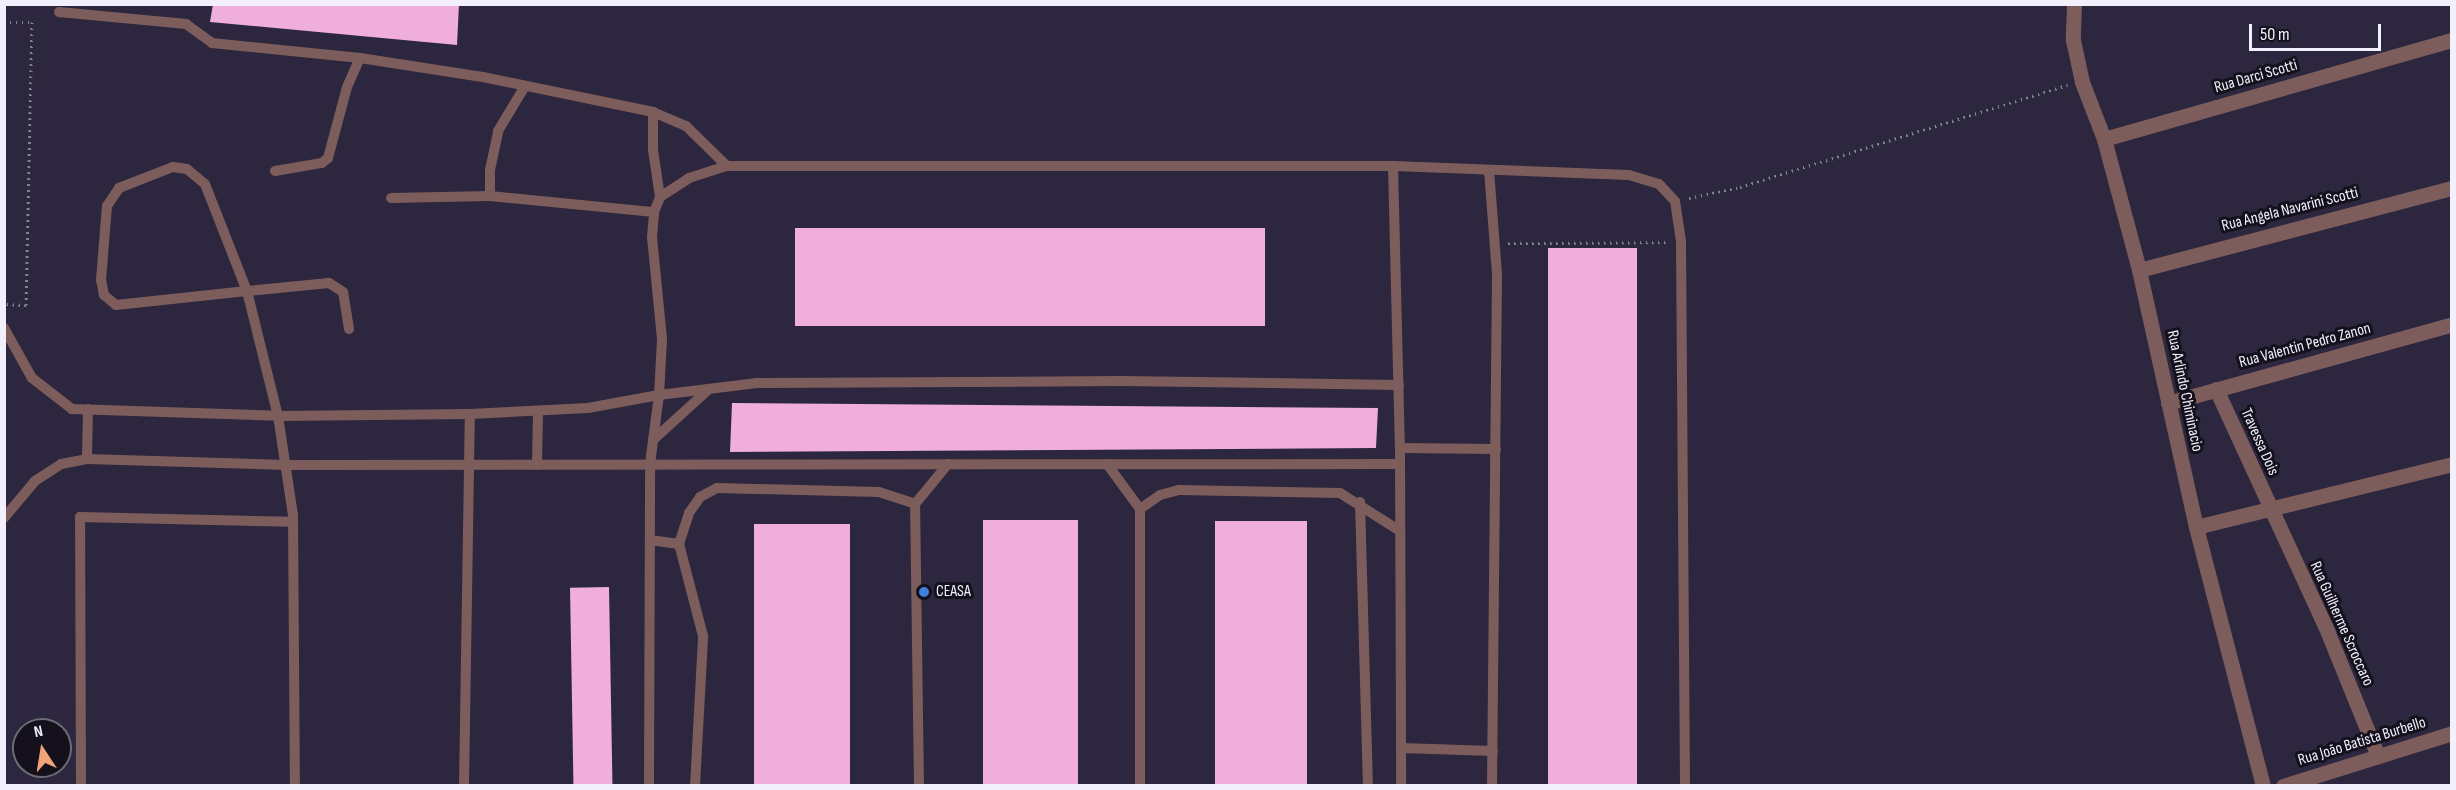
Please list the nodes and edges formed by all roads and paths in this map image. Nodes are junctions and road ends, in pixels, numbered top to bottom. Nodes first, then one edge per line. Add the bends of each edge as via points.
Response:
1 (2073, 5) edge
2 (58, 12) dead end
3 (4, 22) edge
4 (2451, 40) edge
5 (360, 58) junction
6 (2082, 81) junction
7 (525, 86) junction
8 (653, 112) junction
9 (2104, 140) junction
10 (727, 166) junction
11 (1393, 166) junction
12 (1489, 170) junction
13 (275, 171) dead end
14 (2451, 188) edge
15 (489, 196) junction
16 (660, 197) junction
17 (391, 198) dead end
18 (1675, 201) junction
19 (654, 212) junction
20 (1681, 242) junction
21 (1495, 243) junction
22 (2139, 270) junction
23 (247, 291) junction
24 (4, 304) edge
25 (2451, 324) edge
26 (4, 328) edge
27 (349, 329) dead end
28 (1399, 385) junction
29 (710, 389) junction
30 (2216, 389) junction
31 (659, 395) junction
32 (2168, 403) junction
33 (88, 409) junction
34 (538, 411) junction
35 (470, 414) junction
36 (278, 416) junction
37 (653, 440) junction
38 (1400, 448) junction
39 (1496, 449) junction
40 (87, 459) junction
41 (650, 464) junction
42 (948, 464) junction
43 (1107, 464) junction
44 (1400, 464) junction
45 (2451, 464) edge
46 (287, 465) junction
47 (470, 465) junction
48 (537, 465) junction
49 (1360, 502) junction
50 (915, 504) junction
51 (1140, 509) junction
52 (2268, 509) junction
53 (4, 518) edge
54 (293, 522) junction
55 (2196, 527) junction
56 (1400, 531) junction
57 (650, 540) junction
58 (679, 544) junction
59 (2451, 733) edge
60 (1401, 748) junction
61 (1493, 751) junction
62 (2378, 756) junction
63 (81, 786) edge
64 (295, 786) edge
65 (464, 786) edge
66 (649, 786) edge
67 (695, 786) edge
68 (919, 786) edge
69 (1140, 786) edge
70 (1368, 786) edge
71 (1401, 786) edge
72 (1492, 786) edge
73 (1685, 786) edge
74 (2263, 786) edge
75 (2283, 786) edge

1 - 6 street, Rua Arlindo Chiminacio via 2073,40
2 - 5 lane via 186,24 212,43
3 - 24 path via 32,22 26,305
4 - 9 street, Rua Darci Scotti
5 - 7 lane
5 - 13 lane via 346,87 328,158 322,163
6 - 9 street, Rua Arlindo Chiminacio
6 - 18 path via 1740,188
7 - 8 lane
7 - 15 lane via 498,131
8 - 10 lane via 686,126
8 - 16 lane via 653,150
9 - 22 street, Rua Arlindo Chiminacio
10 - 11 lane
10 - 16 lane via 689,178
11 - 12 lane
11 - 28 lane
12 - 18 lane via 1629,174 1659,184
12 - 21 lane
14 - 22 street, Rua Angela Navarini Scotti
15 - 17 lane
15 - 19 lane
16 - 19 lane
18 - 20 lane
19 - 31 lane via 652,237 662,339
20 - 21 path
20 - 73 lane
21 - 39 lane
22 - 32 street, Rua Arlindo Chiminacio
23 - 23 lane via 205,184 187,169 173,168 119,188 107,206 101,280 104,295 116,305
23 - 27 lane via 329,283 338,286 343,292
23 - 36 lane
25 - 30 street, Rua Valentin Pedro Zanon
26 - 33 lane via 32,378 72,409
28 - 29 lane via 804,383
28 - 38 lane
29 - 31 lane
29 - 37 lane
30 - 32 street, Rua Valentin Pedro Zanon
30 - 52 street, Travessa Dois
31 - 34 lane via 588,408
31 - 37 lane
32 - 55 street, Rua Arlindo Chiminacio
33 - 36 lane
33 - 40 lane
34 - 35 lane
34 - 48 lane
35 - 36 lane
35 - 47 lane
36 - 46 lane
37 - 41 lane
38 - 39 lane
38 - 44 lane
39 - 61 lane
40 - 46 lane
40 - 53 lane via 62,464 35,481
41 - 42 lane
41 - 48 lane
41 - 57 lane
42 - 43 lane
42 - 50 lane
43 - 44 lane
43 - 51 lane
44 - 56 lane
45 - 52 street
46 - 47 lane
46 - 54 lane
47 - 48 lane
47 - 65 lane
49 - 51 lane via 1340,493 1179,490 1160,495
49 - 56 lane
49 - 70 lane
50 - 58 lane via 879,492 717,488 700,497 689,513
50 - 68 lane
51 - 69 lane
52 - 55 street
52 - 62 street, Rua Guilherme Scroccaro via 2328,633
54 - 63 lane via 80,517
54 - 64 lane
55 - 74 street, Rua Arlindo Chiminacio
56 - 60 lane
57 - 58 lane
57 - 66 lane
58 - 67 lane via 703,636
59 - 62 street, Rua João Batista Burbello
60 - 61 lane
60 - 71 lane
61 - 72 lane
62 - 75 street, Rua João Batista Burbello

